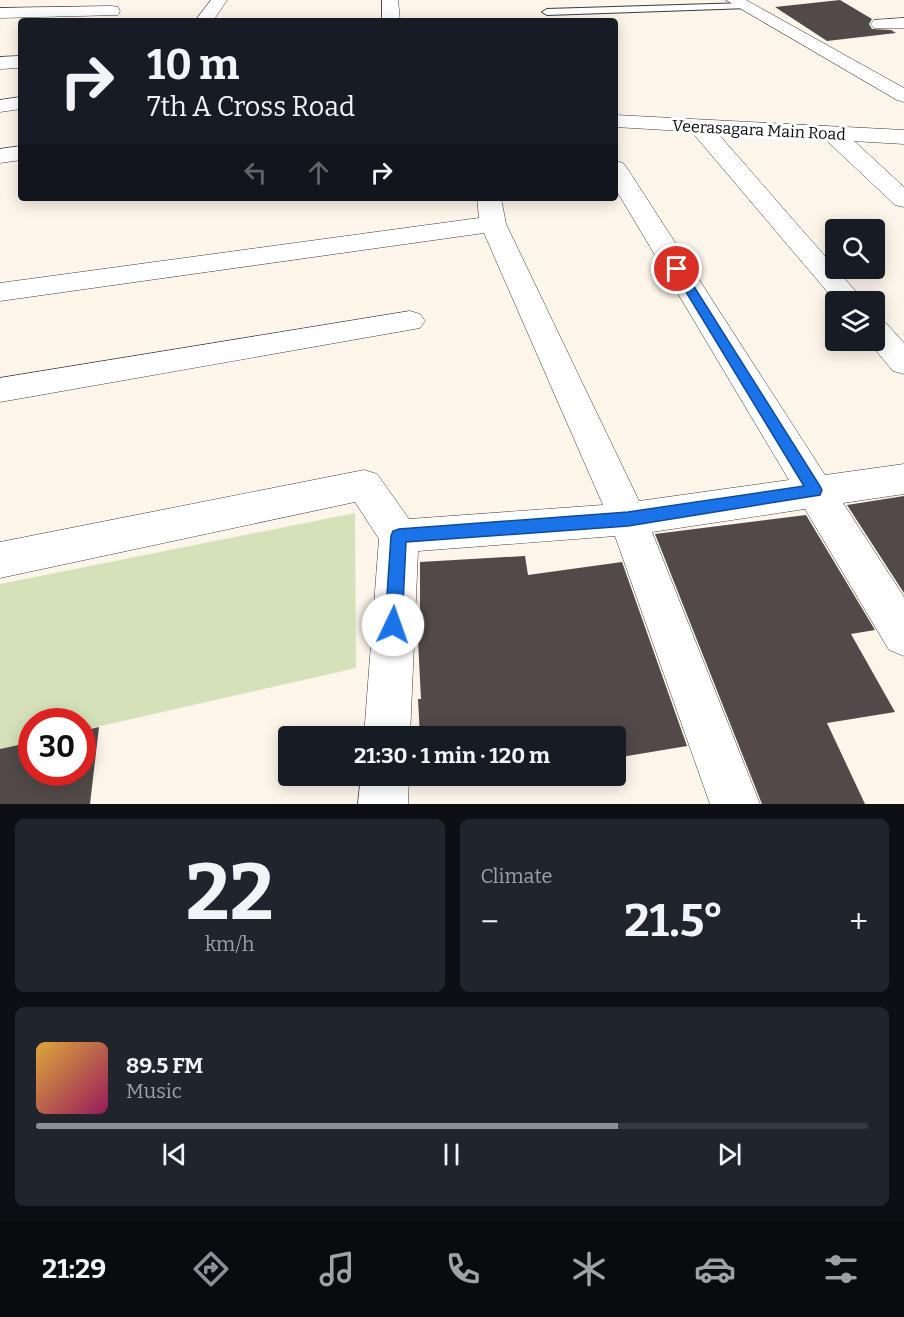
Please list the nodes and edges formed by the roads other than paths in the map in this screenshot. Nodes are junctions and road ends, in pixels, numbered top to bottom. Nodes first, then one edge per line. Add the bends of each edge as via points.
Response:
1 (219, 0) edge
2 (390, 0) edge
3 (740, 3) edge
4 (113, 11) edge
5 (547, 12) dead end
6 (0, 13) edge
7 (206, 18) edge
8 (391, 18) edge
9 (904, 23) edge
10 (880, 24) dead end
11 (18, 62) edge
12 (0, 63) edge
13 (902, 92) edge
14 (18, 103) edge
15 (0, 106) edge
16 (618, 121) edge
17 (699, 126) junction
18 (833, 134) junction
19 (904, 137) edge
20 (18, 153) edge
21 (0, 156) edge
22 (618, 173) edge
23 (904, 200) edge
24 (491, 211) edge
25 (842, 291) edge
26 (0, 292) edge
27 (410, 321) dead end
28 (885, 341) edge
29 (904, 363) edge
30 (0, 390) edge
31 (904, 478) edge
32 (815, 490) junction
33 (628, 519) junction
34 (399, 536) junction
35 (0, 560) edge
36 (904, 635) edge
37 (388, 726) edge
38 (384, 786) edge
39 (383, 804) edge
40 (735, 804) edge

1 - 7 street
2 - 8 street
3 - 5 lane
3 - 13 street
4 - 6 street
9 - 10 street
11 - 12 street
14 - 15 street
16 - 17 street, Veerasagara Main Road
17 - 18 street, Veerasagara Main Road
17 - 25 street
18 - 19 street, Veerasagara Main Road
18 - 23 street
20 - 21 street
22 - 32 street
24 - 26 street
24 - 33 street
27 - 30 street
28 - 29 street
31 - 32 street
32 - 33 street
32 - 36 street
33 - 34 street
33 - 40 street
34 - 35 street via 364,485
34 - 37 street
38 - 39 street

